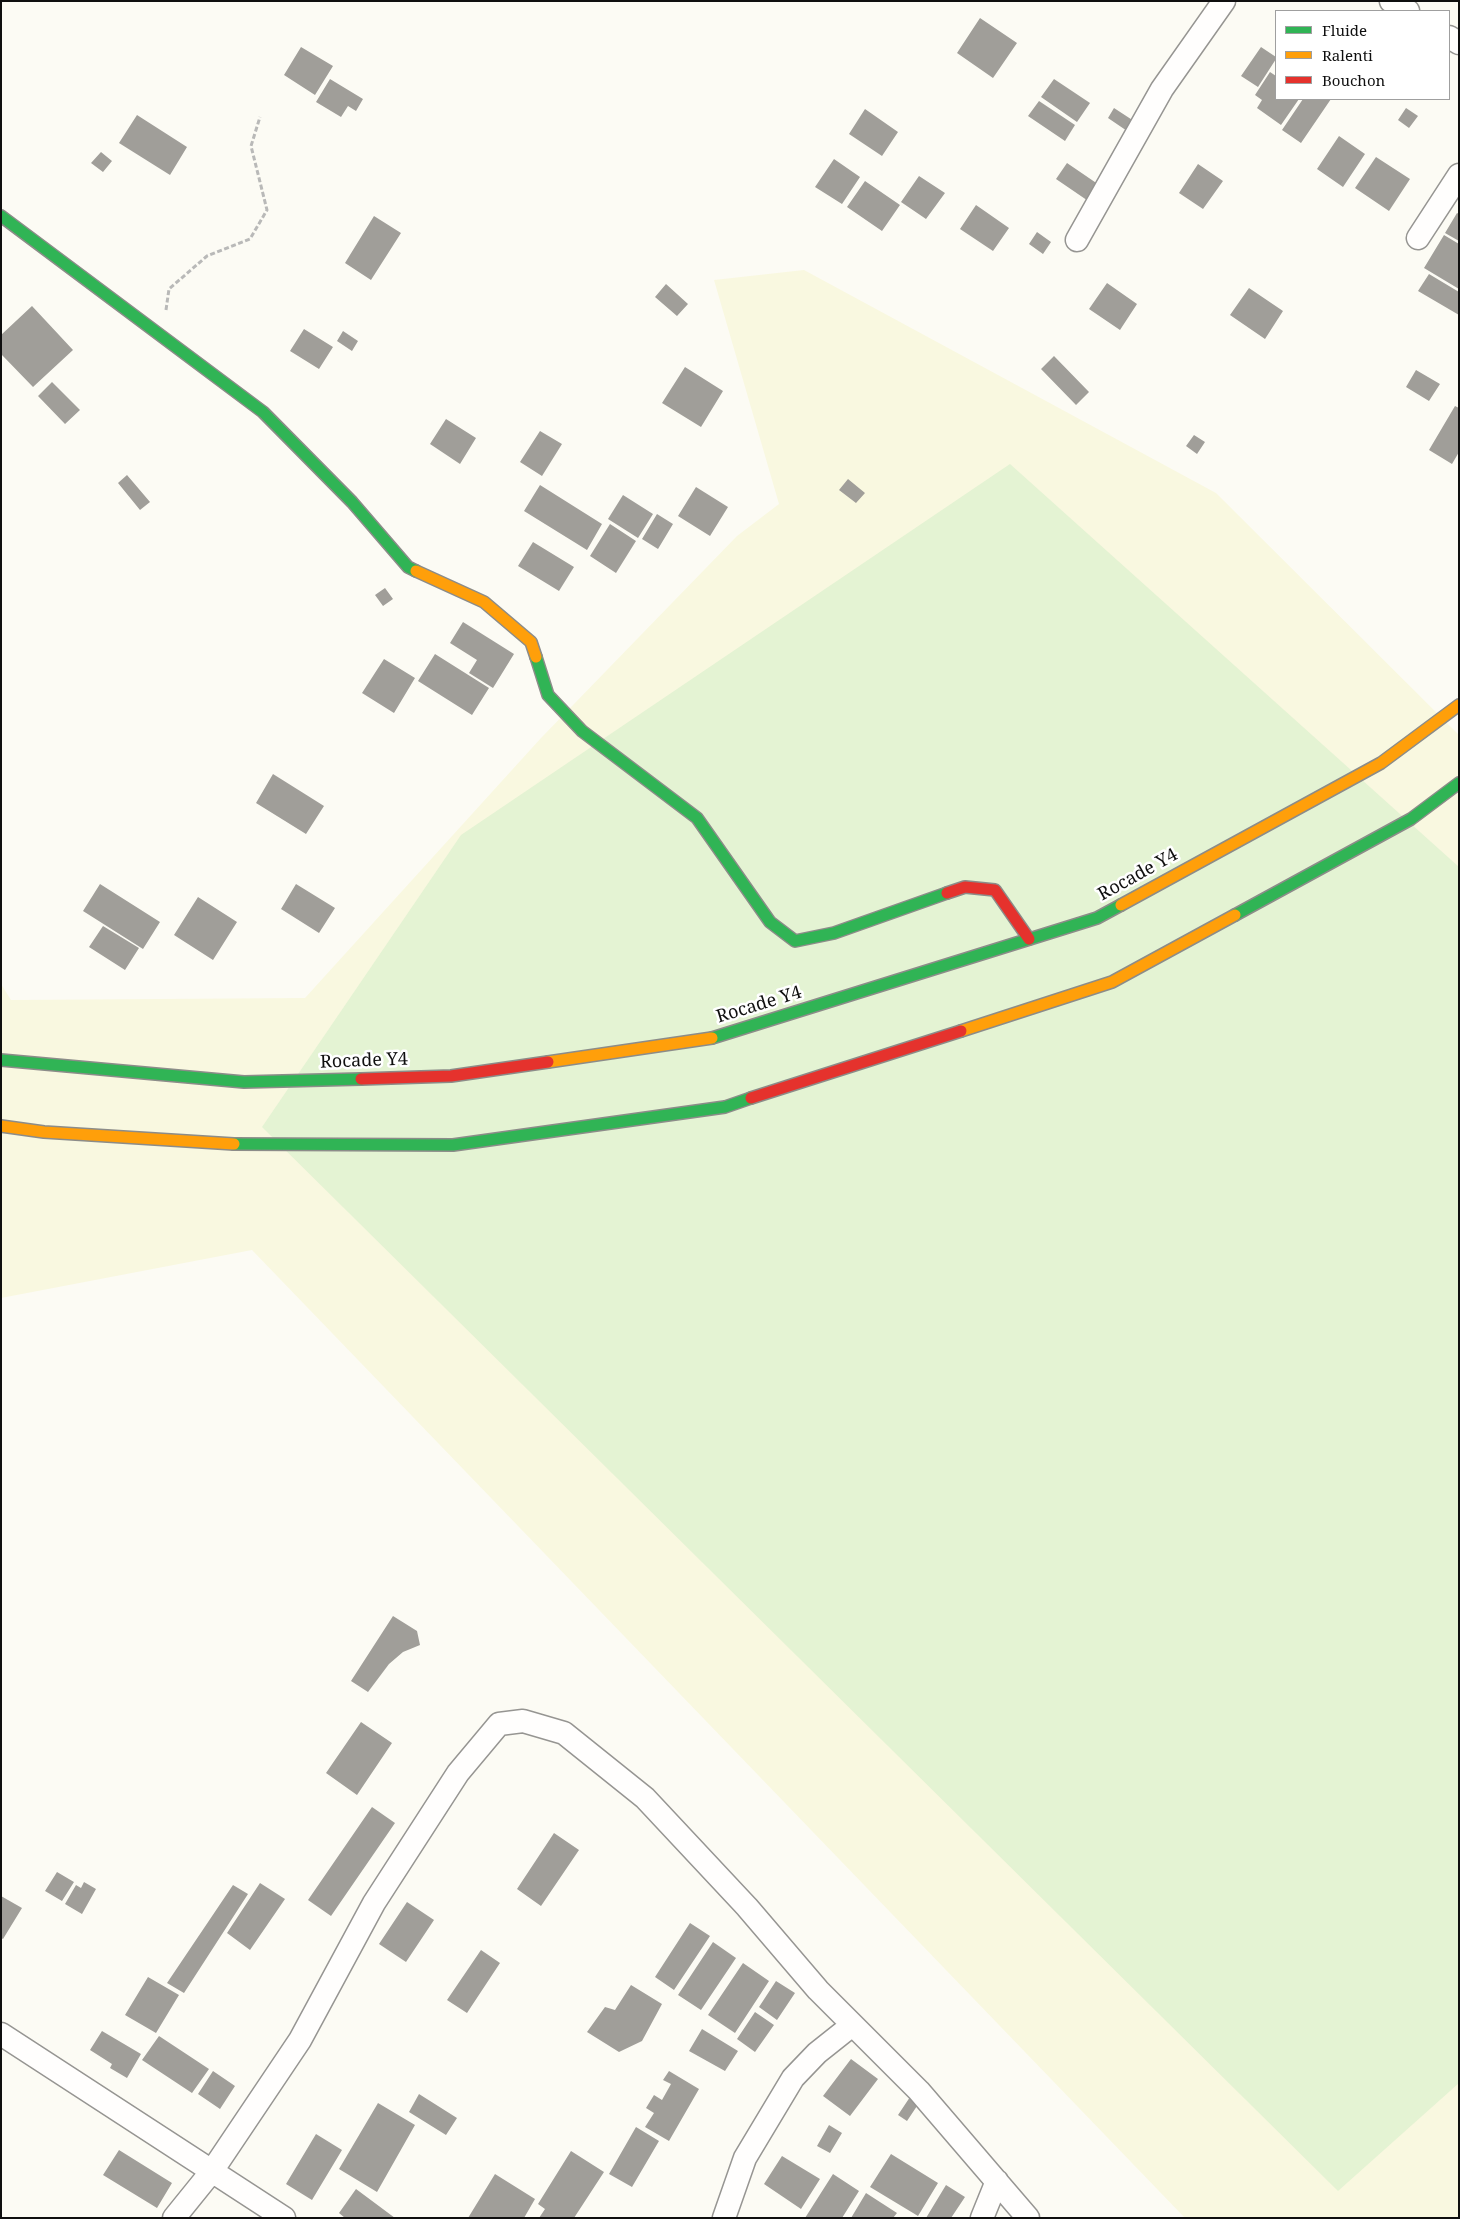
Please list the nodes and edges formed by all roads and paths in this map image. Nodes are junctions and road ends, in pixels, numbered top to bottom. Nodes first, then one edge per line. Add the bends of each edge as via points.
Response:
1 (1224, 1) edge
2 (1391, 1) edge
3 (1406, 10) edge
4 (260, 117) dead end
5 (1459, 175) edge
6 (1, 216) edge
7 (1418, 238) dead end
8 (1077, 240) dead end
9 (163, 336) junction
10 (1459, 705) edge
11 (1459, 783) edge
12 (1028, 939) junction
13 (1, 1060) edge
14 (1, 1126) edge
15 (851, 2026) junction
16 (1, 2034) edge
17 (212, 2171) junction
18 (997, 2181) junction
19 (174, 2218) edge
20 (284, 2218) edge
21 (724, 2218) edge
22 (982, 2218) edge
23 (1028, 2218) edge

1 - 8 street via 1162,89
2 - 3 street
4 - 9 path via 251,146 267,210 250,239 207,256 169,289
5 - 7 street
6 - 9 main road
9 - 12 main road via 263,412 352,502 408,566 484,602 531,642 548,695 582,731 697,818 770,922 794,941 834,933 965,887 995,890
10 - 12 main road, Rocade Y4 via 1381,763 1097,918
11 - 14 main road via 1411,819 1112,982 725,1107 453,1145 217,1144
12 - 13 main road, Rocade Y4 via 711,1038 451,1076 244,1082
15 - 17 street via 748,1907 645,1798 564,1733 523,1721 499,1724 458,1773 400,1862 374,1903 300,2040
15 - 18 street via 919,2091
15 - 21 street via 817,2053 793,2078 745,2158
16 - 17 street
17 - 19 street
17 - 20 street
18 - 22 street
18 - 23 street

